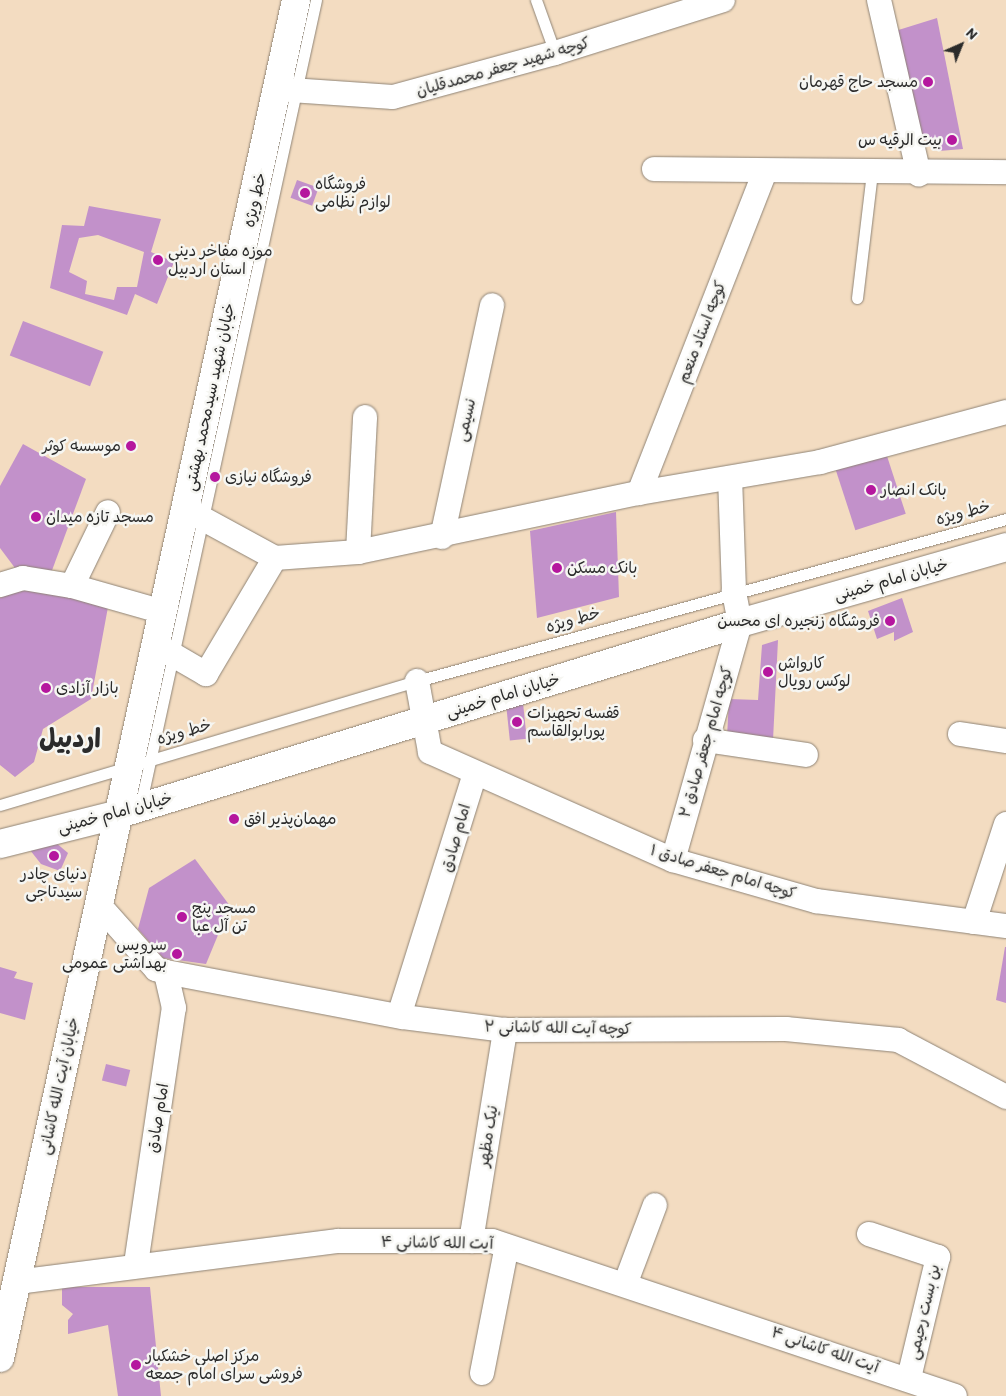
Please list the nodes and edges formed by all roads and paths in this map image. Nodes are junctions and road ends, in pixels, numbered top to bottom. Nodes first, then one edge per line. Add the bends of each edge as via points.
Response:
1 (296, 0) edge
2 (316, 0) edge
3 (536, 0) edge
4 (723, 0) edge
5 (879, 0) edge
6 (555, 53) junction
7 (286, 90) junction
8 (654, 169) dead end
9 (764, 172) junction
10 (1006, 172) edge
11 (872, 173) junction
12 (919, 174) junction
13 (857, 298) dead end
14 (492, 305) dead end
15 (1006, 412) edge
16 (365, 417) dead end
17 (730, 478) junction
18 (639, 493) junction
19 (108, 512) dead end
20 (193, 514) junction
21 (1006, 519) edge
22 (442, 537) junction
23 (1006, 547) edge
24 (358, 552) junction
25 (275, 558) junction
26 (0, 585) edge
27 (72, 586) junction
28 (734, 591) junction
29 (163, 612) junction
30 (740, 623) junction
31 (164, 649) junction
32 (417, 681) junction
33 (427, 719) junction
34 (960, 734) dead end
35 (705, 740) junction
36 (1006, 742) edge
37 (806, 755) dead end
38 (140, 762) junction
39 (475, 774) junction
40 (0, 805) edge
41 (129, 811) junction
42 (1006, 824) edge
43 (0, 844) edge
44 (673, 860) junction
45 (99, 905) junction
46 (974, 922) junction
47 (1006, 926) edge
48 (166, 972) junction
49 (401, 1016) junction
50 (505, 1030) junction
51 (1006, 1097) edge
52 (656, 1205) dead end
53 (869, 1234) dead end
54 (471, 1242) junction
55 (507, 1246) junction
56 (136, 1264) junction
57 (17, 1282) junction
58 (626, 1282) junction
59 (0, 1358) edge
60 (482, 1373) dead end
61 (909, 1378) junction
62 (955, 1396) edge

1 - 7 main road, خیابان شهید سیدمحمد بهشتی
2 - 7 lane
3 - 6 lane
4 - 6 street, کوچه شهید جعفر محمدقلیان
5 - 12 street
6 - 7 street, کوچه شهید جعفر محمدقلیان via 393,98
7 - 20 main road, خیابان شهید سیدمحمد بهشتی
8 - 9 street
9 - 11 street
9 - 18 street, کوچه استاد منعم
10 - 12 street
11 - 12 street
11 - 13 lane
14 - 22 street, نسیمی
15 - 17 street via 820,462
16 - 24 street
17 - 18 street
17 - 28 street
18 - 22 street
19 - 27 street
20 - 25 street
20 - 29 main road, خیابان شهید سیدمحمد بهشتی
20 - 31 lane
21 - 28 lane, خط ویژه
22 - 24 street
23 - 30 main road, خیابان امام خمینی
24 - 25 street
25 - 31 street via 206,674
26 - 27 street via 23,578
27 - 29 street
28 - 30 street
28 - 32 lane, خط ویژه
29 - 31 main road, خیابان شهید سیدمحمد بهشتی
30 - 33 main road, خیابان امام خمینی
30 - 35 street, کوچه امام جعفر صادق ۲
31 - 38 main road, خیابان شهید سیدمحمد بهشتی
32 - 33 street
32 - 38 lane, خط ویژه
33 - 39 street, کوچه امام جعفر صادق ۱ via 430,752
33 - 41 main road, خیابان امام خمینی
34 - 36 street
35 - 37 street
35 - 44 street, کوچه امام جعفر صادق ۲
38 - 40 lane, خط ویژه
38 - 41 main road, خیابان شهید سیدمحمد بهشتی
39 - 44 street, کوچه امام جعفر صادق ۱
39 - 49 street, امام صادق
41 - 43 main road, خیابان امام خمینی
41 - 45 main road, خیابان آیت الله کاشانی
42 - 46 street
44 - 46 street, کوچه امام جعفر صادق ۱ via 816,901
45 - 48 street, کوچه آیت الله کاشانی ۲ via 156,969
45 - 57 main road, خیابان آیت الله کاشانی
46 - 47 street, کوچه امام جعفر صادق ۱
48 - 49 street, کوچه آیت الله کاشانی ۲
48 - 56 street, امام صادق via 174,1008
49 - 50 street, کوچه آیت الله کاشانی ۲
50 - 51 street, کوچه آیت الله کاشانی ۲ via 786,1029 898,1040
50 - 54 street, نیک مظهر
52 - 58 street
53 - 61 street, بن بست رحیمی via 938,1257
54 - 55 street, آیت الله کاشانی ۴
54 - 56 street, آیت الله کاشانی ۴ via 338,1241
55 - 58 street, آیت الله کاشانی ۴
55 - 60 street
56 - 57 street, آیت الله کاشانی ۴
57 - 59 main road, خیابان آیت الله کاشانی
58 - 61 street, آیت الله کاشانی ۴
61 - 62 street, آیت الله کاشانی ۴

